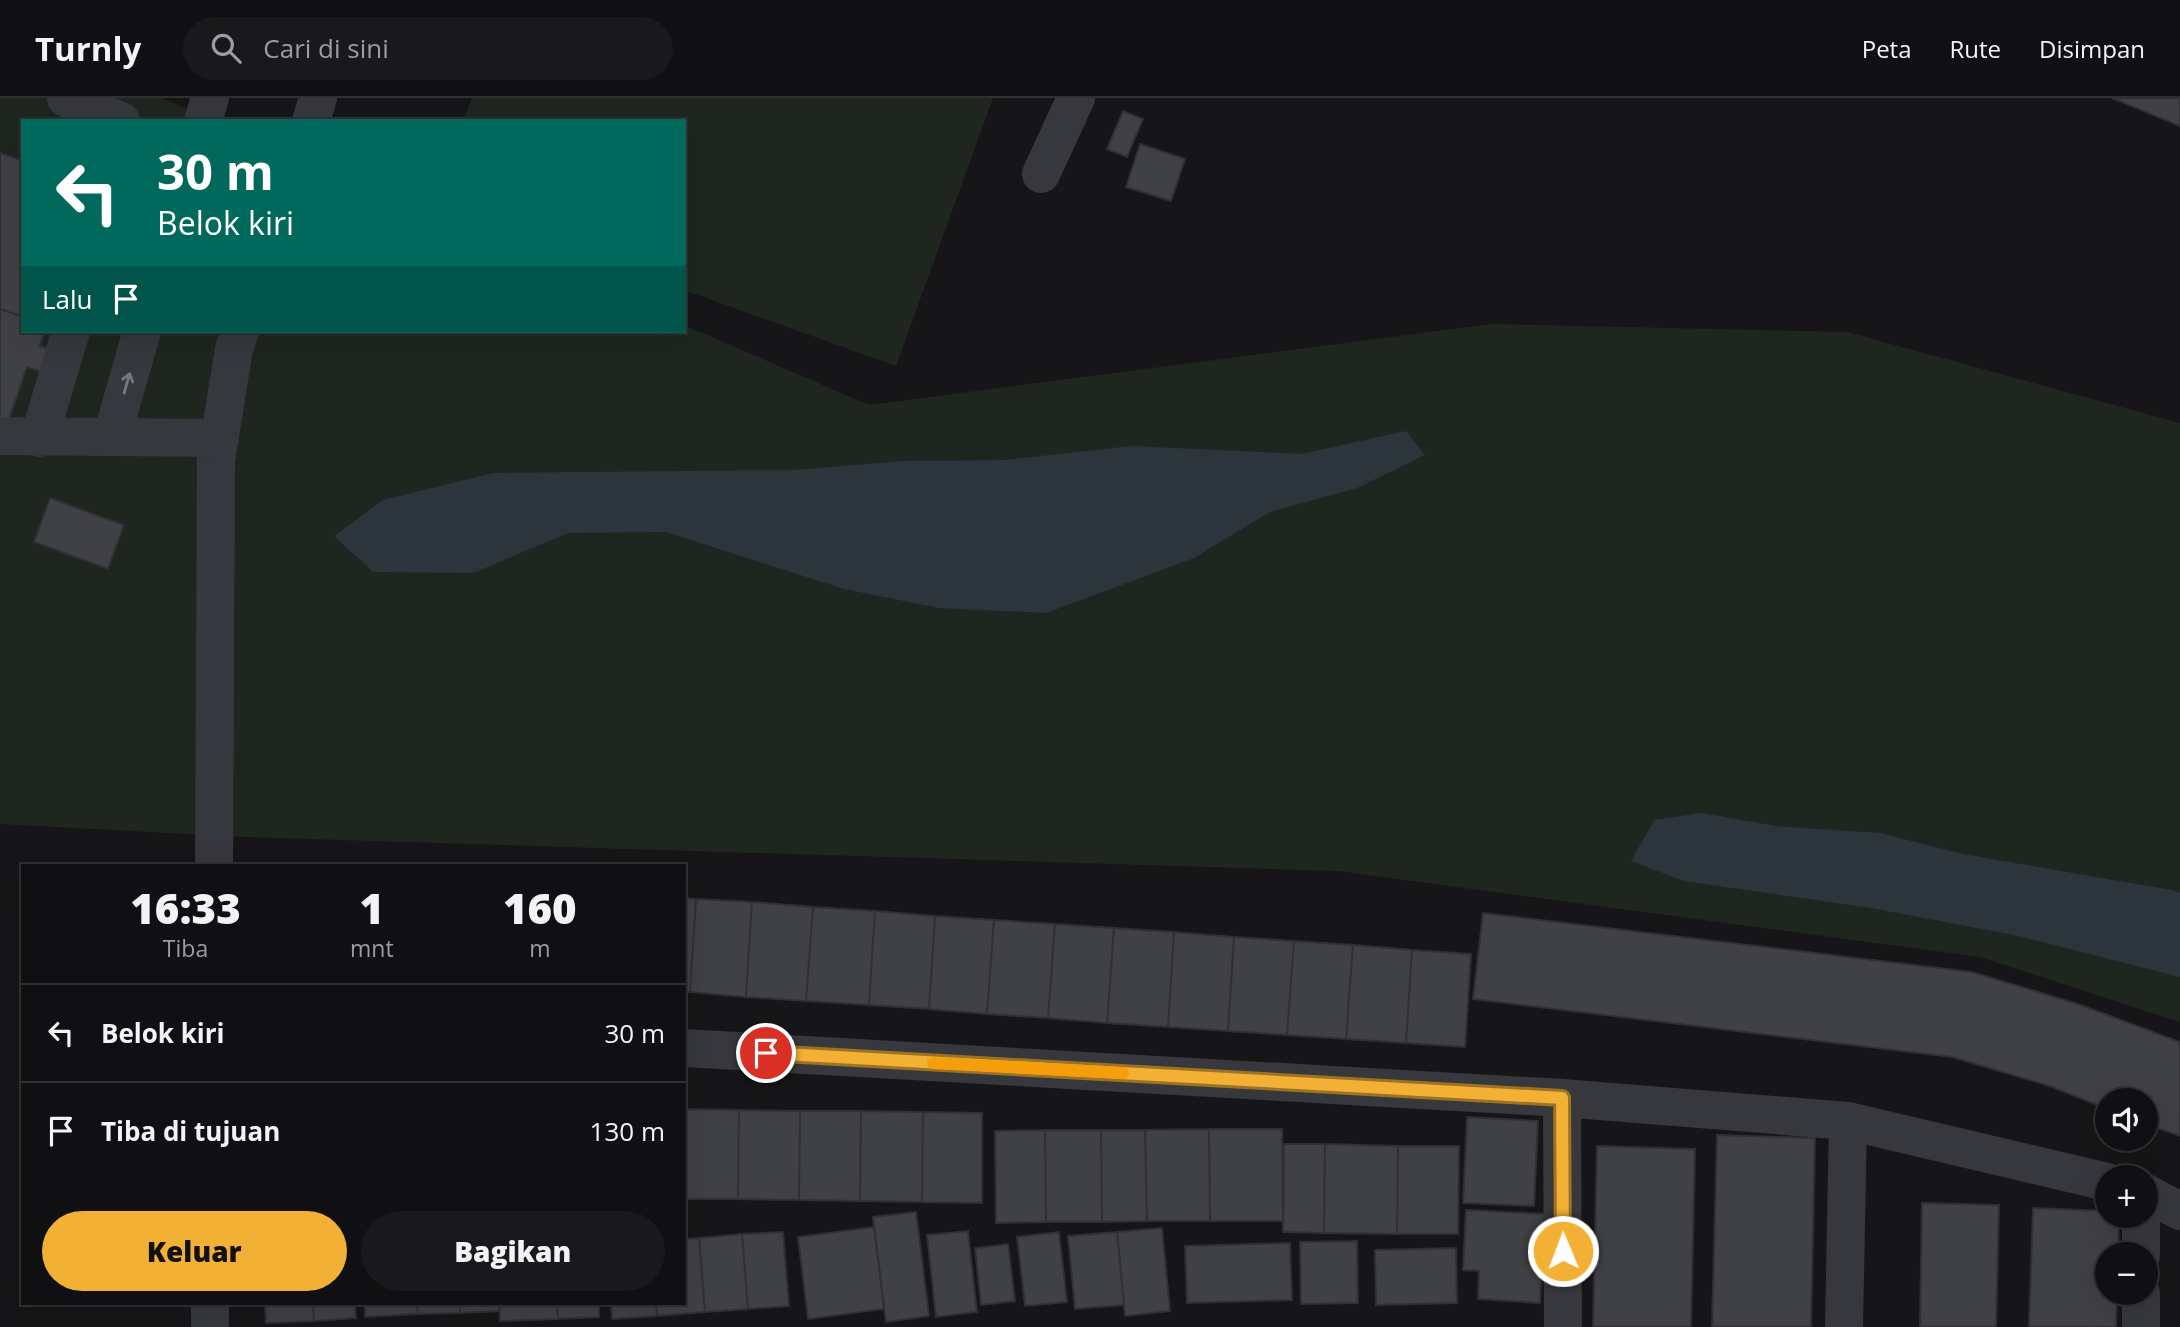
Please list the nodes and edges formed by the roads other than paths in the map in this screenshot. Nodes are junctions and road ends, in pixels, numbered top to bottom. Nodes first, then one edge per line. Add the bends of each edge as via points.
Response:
1 (66, 98) edge
2 (210, 98) edge
3 (318, 98) edge
4 (1076, 98) edge
5 (116, 119) edge
6 (204, 119) edge
7 (312, 119) edge
8 (1041, 174) dead end
9 (70, 333) edge
10 (141, 333) edge
11 (239, 333) edge
12 (0, 436) edge
13 (112, 436) junction
14 (39, 438) junction
15 (220, 438) junction
16 (214, 864) edge
17 (686, 1048) edge
18 (1562, 1098) junction
19 (1848, 1121) junction
20 (2095, 1179) edge
21 (2158, 1199) edge
22 (2180, 1211) edge
23 (210, 1305) edge
24 (2141, 1305) edge
25 (210, 1327) edge
26 (1563, 1327) edge
27 (1844, 1327) edge
28 (2141, 1327) edge

1 - 5 street
2 - 6 street
3 - 7 street
4 - 8 street
9 - 14 street
13 -> 10 street
11 - 15 street
12 - 14 street
13 - 14 street
13 - 15 street
15 - 16 street via 216,460
17 - 18 street
18 - 19 street
18 - 26 street
19 - 20 street
19 - 27 street
21 - 22 street
23 - 25 street
24 - 28 street

